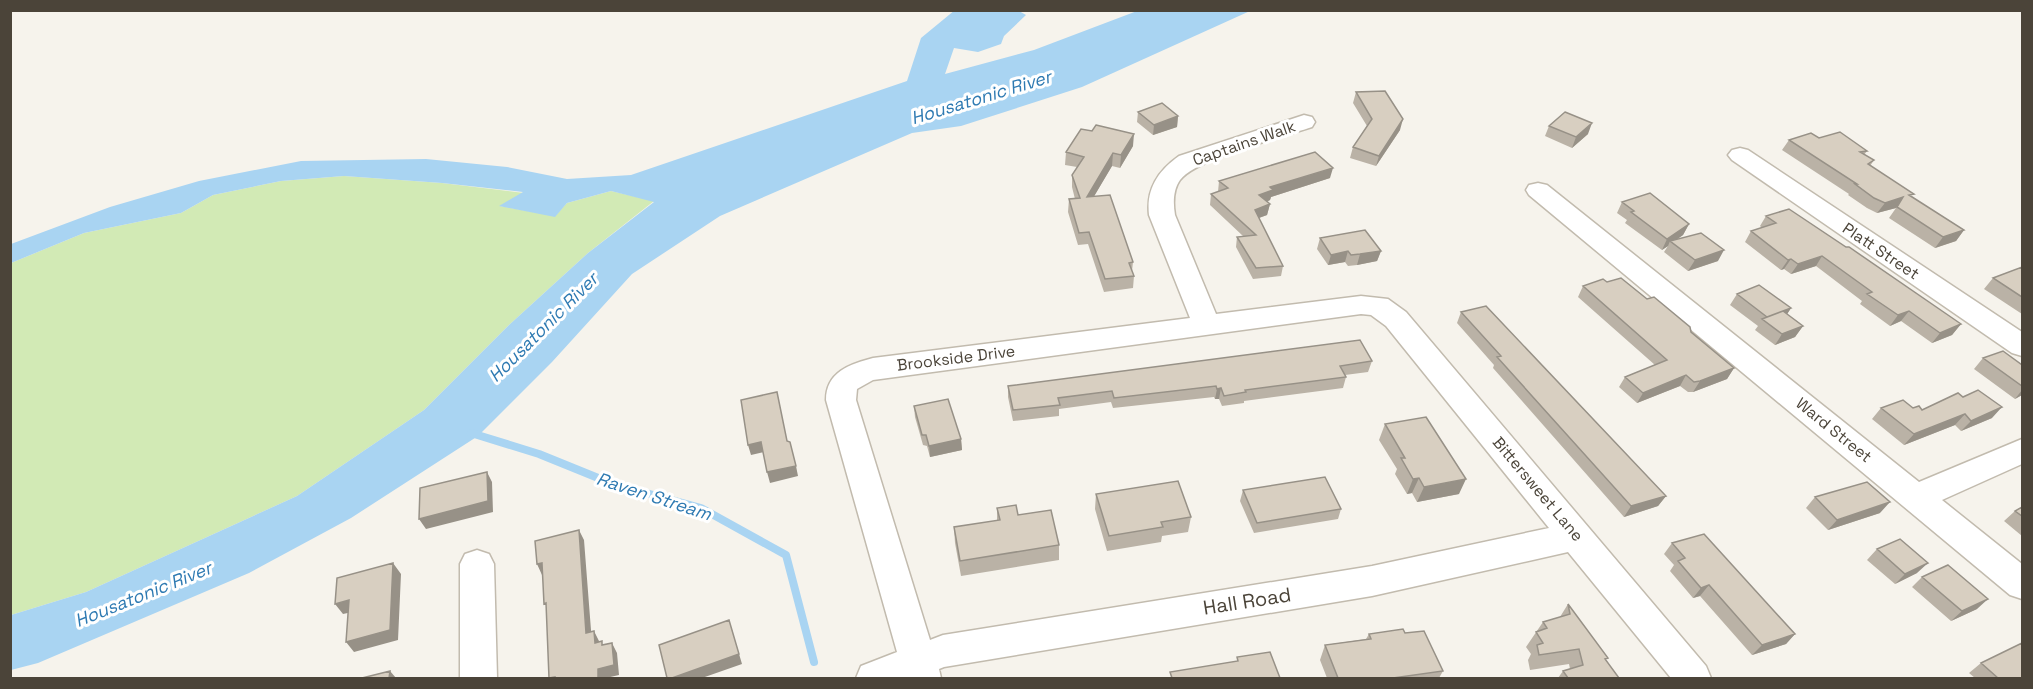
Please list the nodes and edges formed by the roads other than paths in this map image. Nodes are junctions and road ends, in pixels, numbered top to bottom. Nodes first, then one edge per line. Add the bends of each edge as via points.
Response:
1 (1304, 122) dead end
2 (1740, 155) dead end
3 (1538, 190) dead end
4 (1378, 306) joint
5 (1207, 327) junction
6 (2022, 346) edge
7 (2022, 451) edge
8 (1916, 497) junction
9 (1576, 536) junction
10 (477, 564) dead end
11 (2022, 585) edge
12 (920, 669) edge
13 (479, 678) edge
14 (874, 678) edge
15 (1693, 678) edge

1 - 5 street, Captains Walk via 1187,161 1163,188 1162,215
2 - 6 street, Platt Street
3 - 8 street, Ward Street
4 - 5 street, Brookside Drive via 1353,305
4 - 9 street, Bittersweet Lane via 1396,319
5 - 12 street, Brookside Drive via 873,369 844,382 840,394 843,406
7 - 8 street
8 - 11 street, Ward Street
9 - 12 street, Hall Road via 1372,581 943,651
9 - 15 street, Bittersweet Lane
10 - 13 street
12 - 14 street, Hall Road

